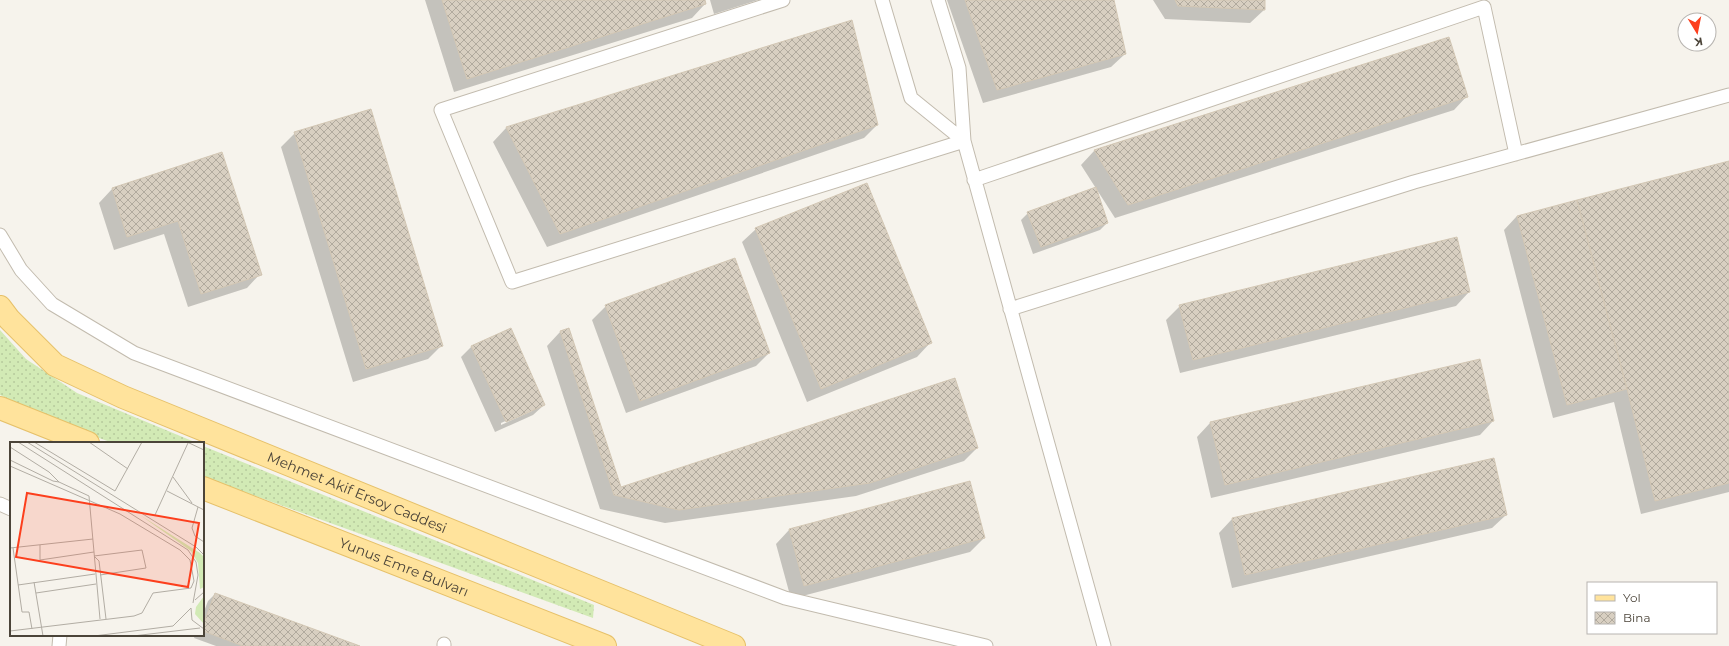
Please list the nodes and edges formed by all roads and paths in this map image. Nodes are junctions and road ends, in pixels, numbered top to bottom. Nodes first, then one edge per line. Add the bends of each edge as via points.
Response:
1 (783, 0) edge
2 (882, 0) edge
3 (938, 0) edge
4 (1729, 96) edge
5 (964, 141) junction
6 (1516, 154) junction
7 (974, 180) junction
8 (0, 235) edge
9 (0, 307) edge
10 (1010, 309) junction
11 (0, 408) edge
12 (85, 442) edge
13 (204, 488) edge
14 (0, 504) edge
15 (10, 509) edge
16 (60, 636) edge
17 (59, 646) edge
18 (605, 646) edge
19 (734, 646) edge
20 (986, 646) edge
21 (1104, 646) edge

1 - 5 lane via 441,110 512,282
2 - 5 lane via 911,98
3 - 5 lane via 959,68
4 - 6 lane
5 - 7 lane
6 - 7 lane via 1484,7
6 - 10 lane via 1414,182
7 - 10 lane
8 - 20 lane via 21,270 52,304 134,353 785,598
9 - 19 main road, Mehmet Akif Ersoy Caddesi via 8,319 55,365 123,397
10 - 21 lane
11 - 12 main road
13 - 18 main road, Yunus Emre Bulvarı
14 - 15 lane
16 - 17 lane

